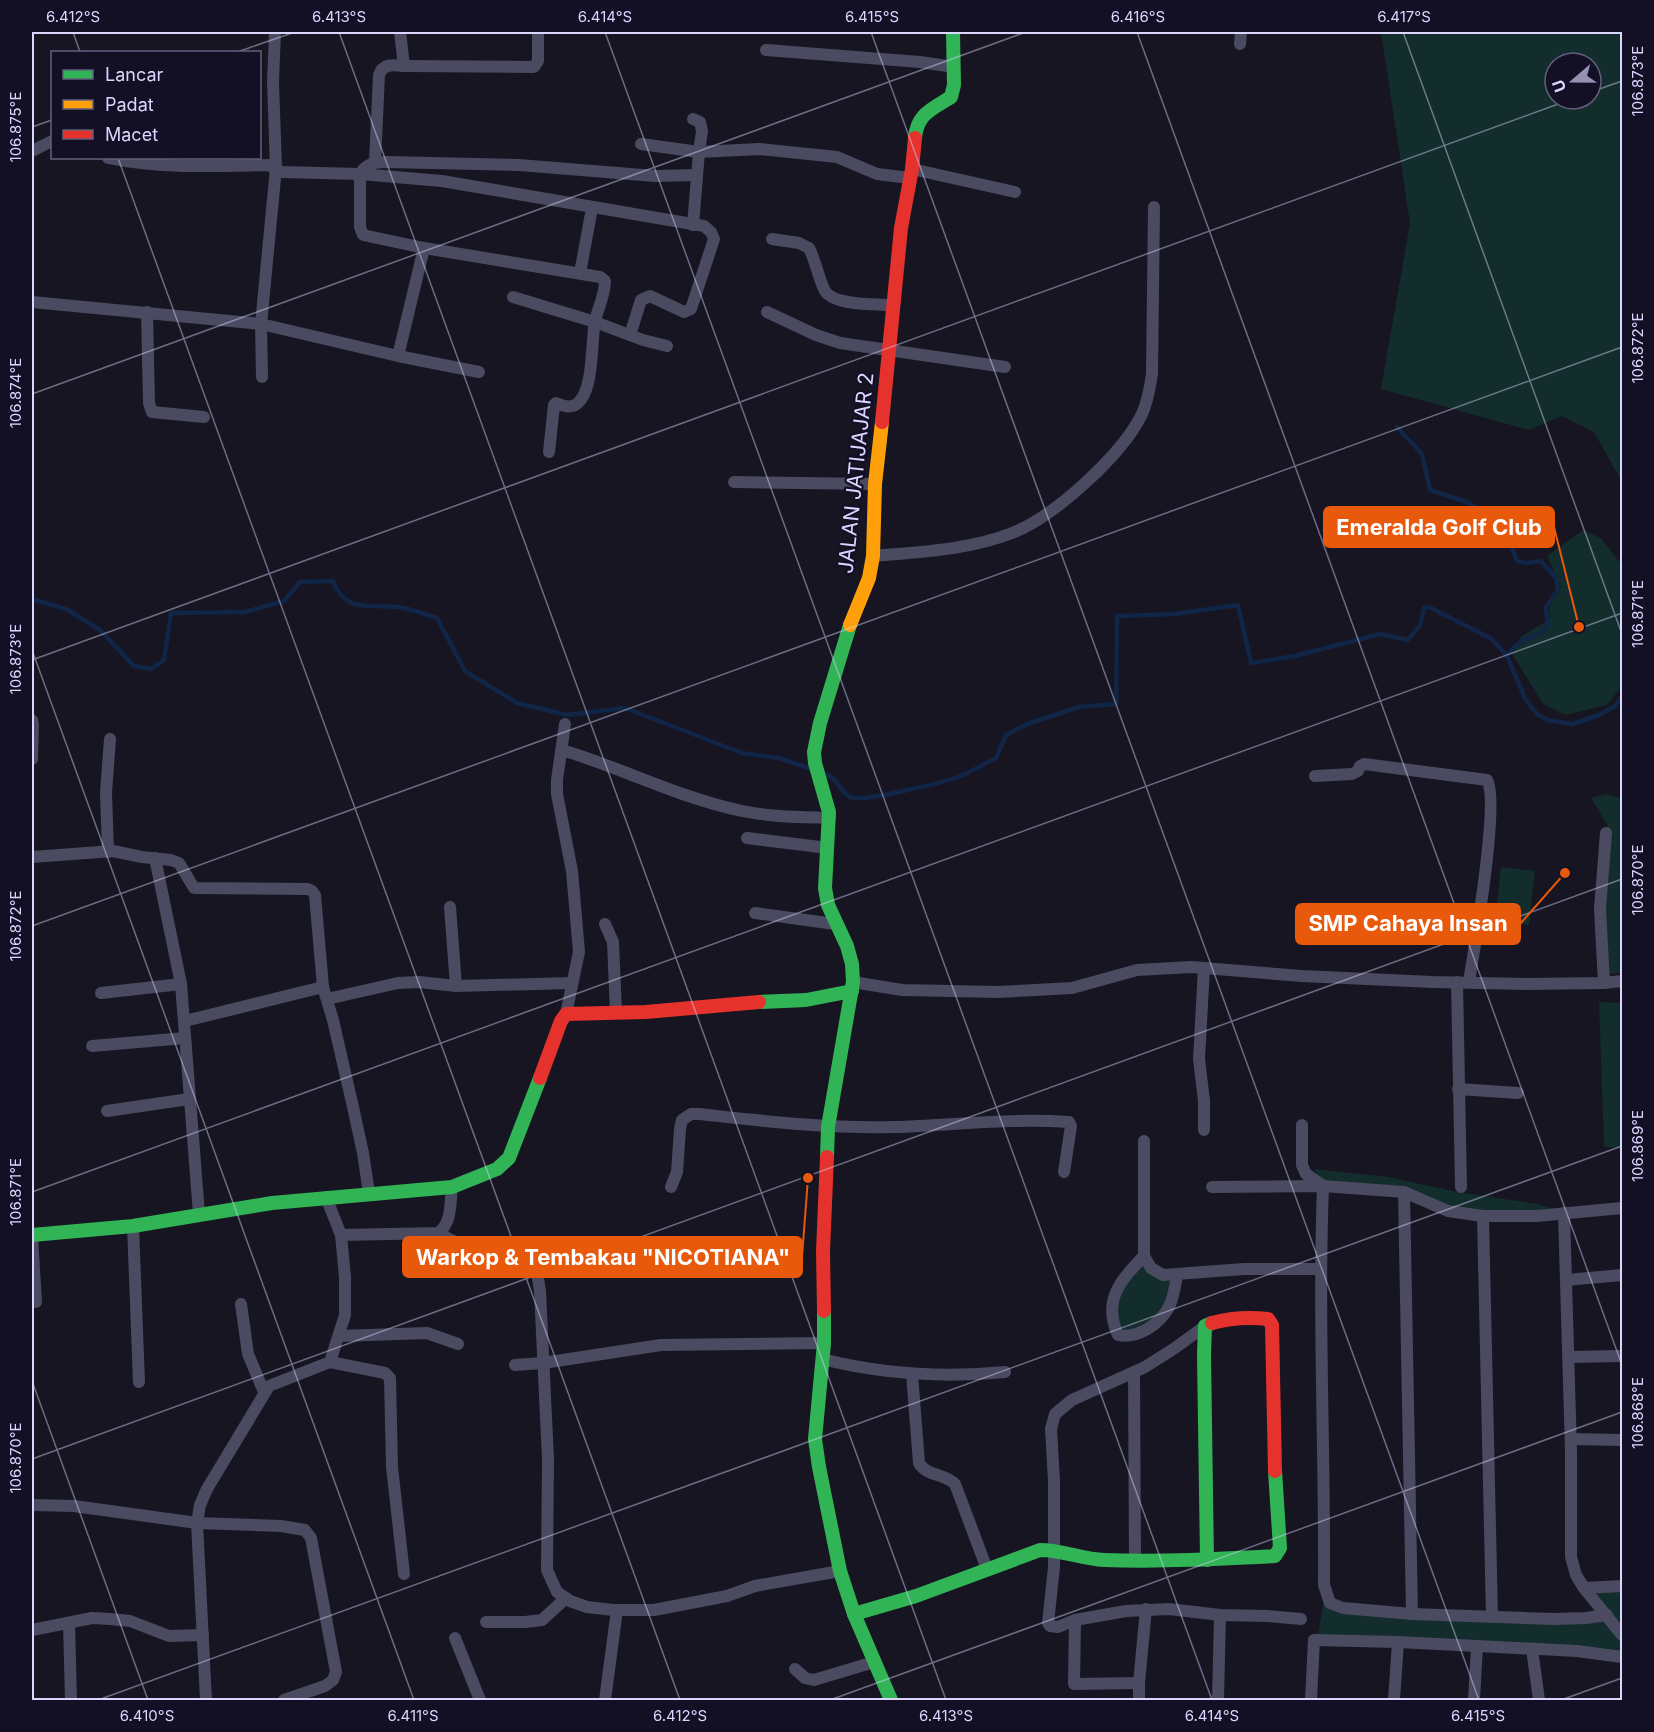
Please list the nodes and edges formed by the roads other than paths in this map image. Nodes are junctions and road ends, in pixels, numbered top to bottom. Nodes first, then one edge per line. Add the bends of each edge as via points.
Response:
1 (275, 32) edge
2 (400, 32) edge
3 (538, 32) edge
4 (953, 32) edge
5 (766, 50) dead end
6 (404, 66) junction
7 (954, 67) junction
8 (693, 119) dead end
9 (51, 141) edge
10 (641, 144) dead end
11 (32, 151) edge
12 (699, 152) junction
13 (118, 159) edge
14 (375, 162) junction
15 (276, 168) junction
16 (911, 173) junction
17 (360, 174) junction
18 (696, 175) junction
19 (1015, 192) dead end
20 (1154, 207) dead end
21 (592, 208) junction
22 (693, 225) junction
23 (772, 239) dead end
24 (424, 248) junction
25 (580, 273) junction
26 (513, 297) dead end
27 (32, 302) edge
28 (892, 305) junction
29 (147, 312) junction
30 (767, 312) dead end
31 (595, 322) junction
32 (261, 324) junction
33 (630, 335) junction
34 (667, 345) dead end
35 (889, 350) junction
36 (398, 356) junction
37 (1005, 368) dead end
38 (479, 372) dead end
39 (262, 377) dead end
40 (204, 417) dead end
41 (549, 452) dead end
42 (734, 482) dead end
43 (875, 484) junction
44 (873, 556) junction
45 (32, 720) edge
46 (565, 724) dead end
47 (110, 739) dead end
48 (562, 750) junction
49 (32, 759) edge
50 (1315, 776) dead end
51 (830, 818) junction
52 (1606, 833) dead end
53 (747, 838) dead end
54 (828, 848) junction
55 (108, 852) junction
56 (32, 857) edge
57 (155, 858) junction
58 (450, 907) dead end
59 (754, 913) dead end
60 (605, 924) dead end
61 (835, 924) junction
62 (1204, 968) junction
63 (1623, 981) edge
64 (1463, 982) junction
65 (572, 983) junction
66 (1604, 983) junction
67 (181, 984) junction
68 (456, 986) junction
69 (852, 986) junction
70 (101, 993) dead end
71 (325, 993) junction
72 (615, 1013) junction
73 (566, 1014) junction
74 (185, 1021) junction
75 (185, 1038) junction
76 (92, 1046) dead end
77 (1458, 1089) junction
78 (1518, 1093) dead end
79 (189, 1099) junction
80 (107, 1111) dead end
81 (1302, 1125) dead end
82 (828, 1127) junction
83 (1204, 1130) dead end
84 (1144, 1141) dead end
85 (1064, 1172) dead end
86 (1323, 1186) junction
87 (452, 1187) junction
88 (671, 1187) dead end
89 (1212, 1187) dead end
90 (1461, 1187) dead end
91 (1404, 1192) junction
92 (369, 1193) junction
93 (326, 1197) junction
94 (1623, 1208) edge
95 (1564, 1213) junction
96 (200, 1214) junction
97 (1483, 1216) junction
98 (133, 1226) junction
99 (438, 1233) junction
100 (341, 1235) junction
101 (32, 1236) edge
102 (1144, 1256) junction
103 (1320, 1269) junction
104 (1177, 1275) junction
105 (1623, 1275) edge
106 (1566, 1280) junction
107 (36, 1302) dead end
108 (242, 1304) dead end
109 (1205, 1326) junction
110 (339, 1336) junction
111 (824, 1343) junction
112 (458, 1344) dead end
113 (1623, 1356) edge
114 (1569, 1357) junction
115 (822, 1359) junction
116 (330, 1362) junction
117 (543, 1363) junction
118 (515, 1365) dead end
119 (1005, 1372) dead end
120 (1134, 1373) junction
121 (912, 1374) junction
122 (139, 1382) dead end
123 (264, 1392) junction
124 (1571, 1439) junction
125 (1623, 1440) edge
126 (32, 1505) edge
127 (198, 1523) junction
128 (1054, 1550) junction
129 (1135, 1560) junction
130 (1207, 1560) junction
131 (987, 1569) junction
132 (840, 1571) junction
133 (404, 1574) dead end
134 (1623, 1586) edge
135 (1584, 1588) junction
136 (566, 1598) junction
137 (1146, 1609) junction
138 (617, 1610) junction
139 (854, 1614) junction
140 (1412, 1614) junction
141 (1220, 1615) junction
142 (1607, 1615) junction
143 (1492, 1617) junction
144 (1301, 1619) dead end
145 (1075, 1620) junction
146 (486, 1622) dead end
147 (69, 1623) junction
148 (32, 1630) edge
149 (203, 1635) junction
150 (1623, 1635) edge
151 (455, 1638) dead end
152 (1398, 1642) junction
153 (1477, 1646) junction
154 (1532, 1649) junction
155 (1623, 1656) edge
156 (874, 1662) junction
157 (795, 1669) dead end
158 (1139, 1683) junction
159 (71, 1701) edge
160 (206, 1701) edge
161 (284, 1701) edge
162 (480, 1701) edge
163 (605, 1701) edge
164 (891, 1701) edge
165 (1139, 1701) edge
166 (1218, 1701) edge
167 (1311, 1701) edge
168 (1394, 1701) edge
169 (1474, 1701) edge
170 (1539, 1701) edge

1 - 15 street
2 - 6 street
3 - 6 street via 538,61 534,67
4 - 7 street, JALAN JATIJAJAR 2
5 - 7 street
6 - 14 street via 387,65 379,75
7 - 16 street, JALAN JATIJAJAR 2 via 951,97 916,124
8 - 12 street via 702,127
9 - 11 street
10 - 12 street
12 - 16 street via 759,149 837,157 877,174
12 - 18 street
13 - 15 street
14 - 17 street
14 - 18 street
15 - 17 street via 281,172
15 - 32 street
16 - 19 street
16 - 28 street, JALAN JATIJAJAR 2
17 - 21 street via 442,181
17 - 24 street via 363,235
18 - 22 street
20 - 44 street via 1152,375 1141,416 1123,441 1096,472 1053,510 1013,533 946,548
21 - 22 street
21 - 25 street
22 - 33 street via 704,226 714,239 691,309 684,312 650,296 645,298
23 - 28 street via 809,248 824,291 830,297
24 - 25 street
24 - 36 street
25 - 31 street via 605,281
26 - 31 street
27 - 29 street
28 - 35 street, JALAN JATIJAJAR 2
29 - 32 street
29 - 40 street via 152,412
30 - 35 street via 840,343
31 - 33 street
31 - 41 street via 590,374 582,398 569,407 554,405
32 - 36 street
32 - 39 street
33 - 34 street
35 - 37 street
35 - 43 street, JALAN JATIJAJAR 2
36 - 38 street
42 - 43 street
43 - 44 street, JALAN JATIJAJAR 2
44 - 51 street, JALAN JATIJAJAR 2 via 815,741 815,763
45 - 49 street
46 - 48 street
47 - 55 street via 106,793
48 - 51 street via 696,799 742,811
48 - 65 street via 557,794 572,871 579,952
50 - 64 street via 1352,774 1364,764 1487,780 1491,788 1485,879
51 - 54 street, JALAN JATIJAJAR 2
52 - 66 street via 1600,909
53 - 54 street
54 - 61 street, JALAN JATIJAJAR 2 via 825,888
55 - 56 street
55 - 57 street
57 - 67 street
57 - 71 street via 179,863 194,888 312,891
58 - 68 street
59 - 61 street
60 - 72 street via 613,942
61 - 69 street, JALAN JATIJAJAR 2 via 847,945
62 - 64 street
62 - 69 street via 1146,969 1072,988 998,992
62 - 83 street via 1199,1059
63 - 66 street
64 - 66 street
64 - 77 street
65 - 68 street
65 - 73 street
67 - 70 street
67 - 74 street
68 - 71 street via 398,983
69 - 72 street via 806,999
69 - 82 street, JALAN JATIJAJAR 2
71 - 74 street
71 - 92 street
72 - 73 street
73 - 87 street via 509,1158 497,1169
74 - 75 street
75 - 76 street
75 - 79 street
77 - 78 street
77 - 90 street
79 - 80 street
79 - 96 street
81 - 86 street via 1302,1165 1306,1174
82 - 85 street via 1069,1122
82 - 88 street via 691,1114 682,1120 677,1172
82 - 111 street, JALAN JATIJAJAR 2
84 - 102 street
86 - 89 street
86 - 91 street
86 - 103 street
87 - 92 street
87 - 99 street via 448,1220 445,1229
91 - 97 street via 1448,1211
91 - 140 street
92 - 93 street
93 - 96 street
93 - 100 street
94 - 95 street
95 - 97 street
95 - 106 street
96 - 98 street
97 - 143 street
98 - 101 street
98 - 122 street
99 - 100 street
99 - 117 street via 462,1245 524,1248 531,1256 540,1291
100 - 110 street via 345,1315
101 - 107 street
102 - 104 street via 1151,1268 1163,1275
102 - 104 street via 1117,1288 1111,1313 1118,1335 1129,1337 1161,1318 1172,1299
103 - 104 street via 1244,1269
103 - 140 street via 1325,1593 1330,1603 1342,1608
105 - 106 street
106 - 114 street
108 - 123 street via 248,1354
109 - 120 street
109 - 130 street
109 - 130 street via 1247,1319 1268,1320 1272,1325 1273,1442 1280,1548 1269,1558
110 - 112 street via 428,1333
110 - 116 street
111 - 115 street, JALAN JATIJAJAR 2
111 - 117 street via 661,1345
113 - 114 street
114 - 124 street
115 - 121 street
115 - 132 street, JALAN JATIJAJAR 2 via 815,1439
116 - 123 street via 269,1386
116 - 133 street via 385,1373 390,1378 392,1467
117 - 118 street
117 - 136 street via 548,1458 547,1570 557,1593
119 - 121 street
120 - 128 street via 1072,1400 1052,1419
120 - 129 street
121 - 131 street via 919,1462 927,1472 956,1484
123 - 127 street via 207,1489
124 - 125 street
124 - 135 street via 1570,1549 1576,1575
126 - 127 street via 74,1506
127 - 149 street
127 - 161 street via 281,1526 309,1534 336,1672 325,1686
128 - 129 street via 1089,1559
128 - 131 street via 1041,1550
128 - 145 street via 1048,1623 1058,1627
129 - 130 street
131 - 139 street
132 - 138 street via 654,1610
132 - 139 street, JALAN JATIJAJAR 2
134 - 135 street
135 - 142 street
136 - 138 street via 587,1607
136 - 146 street via 542,1620
137 - 141 street
137 - 145 street
137 - 158 street
138 - 163 street
139 - 156 street, JALAN JATIJAJAR 2
140 - 143 street
141 - 144 street
141 - 166 street
142 - 143 street
142 - 150 street
145 - 158 street via 1074,1684
147 - 148 street
147 - 149 street via 110,1618 169,1636
147 - 159 street
149 - 160 street
151 - 162 street
152 - 153 street
152 - 167 street via 1314,1640
152 - 168 street
153 - 154 street
153 - 169 street
154 - 155 street
154 - 170 street
156 - 157 street via 814,1680
156 - 164 street, JALAN JATIJAJAR 2
158 - 165 street

